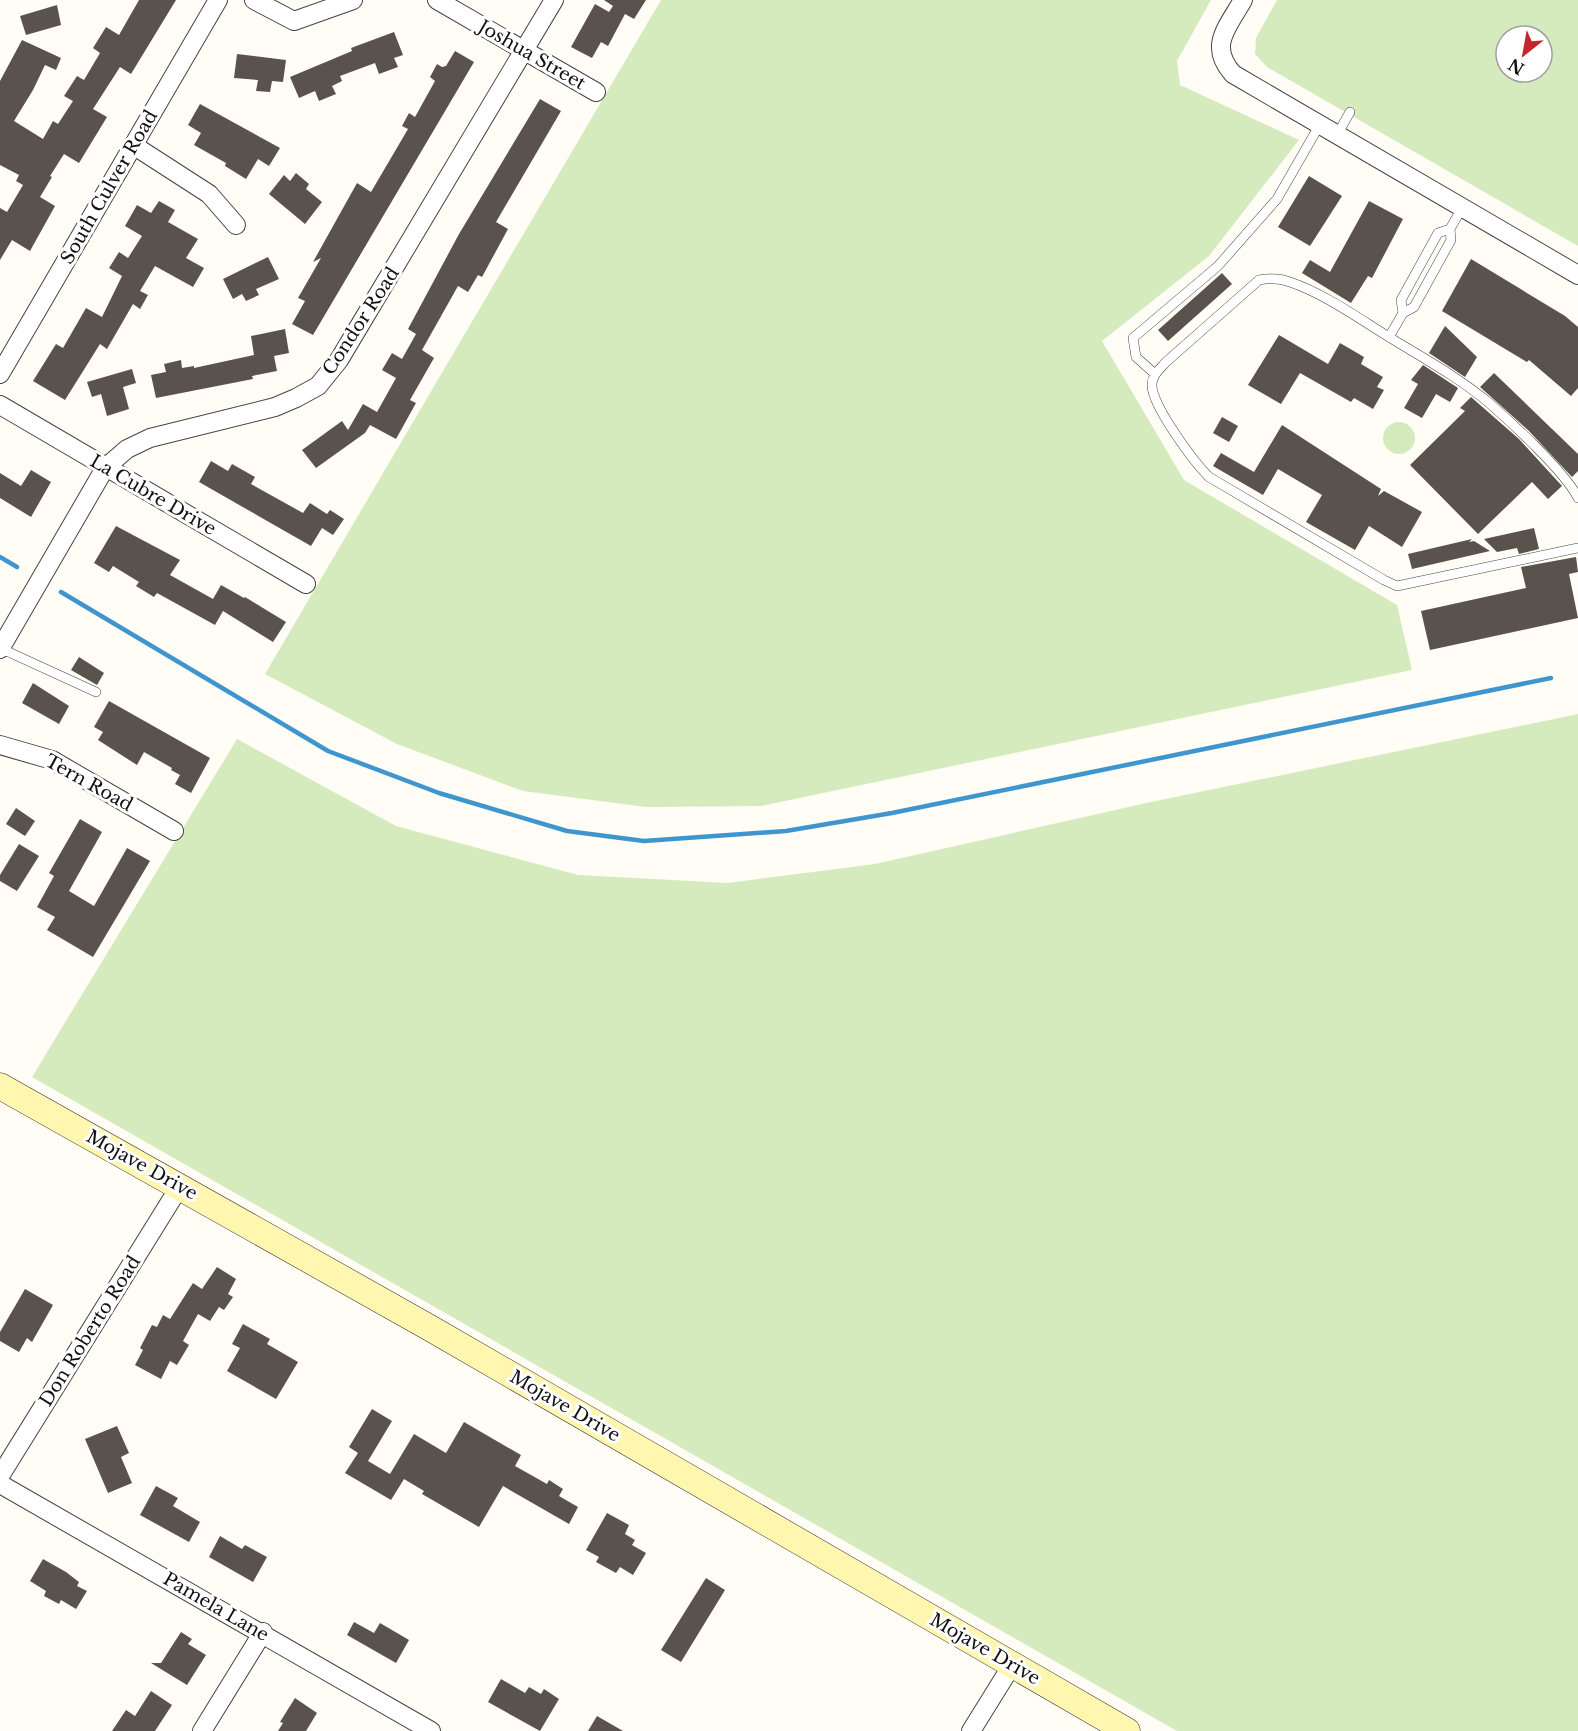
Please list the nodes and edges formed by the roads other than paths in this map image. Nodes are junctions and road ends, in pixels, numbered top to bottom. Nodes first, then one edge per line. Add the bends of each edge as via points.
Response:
1 (218, 0) edge
2 (254, 0) edge
3 (353, 0) edge
4 (437, 0) edge
5 (554, 0) edge
6 (1243, 0) edge
7 (525, 49) junction
8 (596, 92) dead end
9 (1350, 112) dead end
10 (1319, 126) junction
11 (1337, 135) junction
12 (133, 145) junction
13 (1461, 208) junction
14 (236, 225) dead end
15 (1450, 229) junction
16 (1578, 276) edge
17 (1403, 313) junction
18 (1389, 337) junction
19 (0, 374) edge
20 (1155, 374) junction
21 (0, 405) edge
22 (105, 468) junction
23 (1578, 498) edge
24 (1578, 548) edge
25 (306, 584) dead end
26 (0, 649) edge
27 (96, 692) dead end
28 (0, 745) edge
29 (174, 831) dead end
30 (0, 1086) edge
31 (180, 1186) junction
32 (0, 1476) edge
33 (0, 1484) edge
34 (263, 1632) junction
35 (1012, 1665) junction
36 (202, 1731) edge
37 (432, 1731) edge
38 (971, 1731) edge
39 (1126, 1731) edge

1 - 12 street, South Culver Road
2 - 3 street via 294,21
4 - 7 street, Joshua Street
5 - 7 street, Condor Road
6 - 10 street via 1221,38 1220,54 1233,74
7 - 8 street, Joshua Street
7 - 22 street, Condor Road via 339,360 318,386 275,407 150,438 126,449
9 - 11 lane
10 - 11 street
10 - 20 lane via 1270,207 1218,267 1133,338 1136,357
11 - 13 street
12 - 14 street via 209,194
12 - 19 street, South Culver Road
13 - 15 lane
13 - 16 street
15 - 17 lane via 1451,240 1430,278 1414,306
15 - 17 lane via 1438,233 1401,300
17 - 18 lane
18 - 20 lane via 1290,282 1271,278 1259,280
18 - 23 lane via 1490,403 1572,486
20 - 24 lane via 1151,385 1158,404 1194,461 1209,477 1397,586
21 - 22 street, La Cubre Drive
22 - 25 street, La Cubre Drive
22 - 26 street, Condor Road
26 - 27 lane
28 - 29 street, Tern Road via 52,760
30 - 31 main road, Mojave Drive
31 - 32 street, Don Roberto Road
31 - 35 main road, Mojave Drive
33 - 34 street, Pamela Lane
34 - 36 street
34 - 37 street, Pamela Lane
35 - 38 street
35 - 39 main road, Mojave Drive

